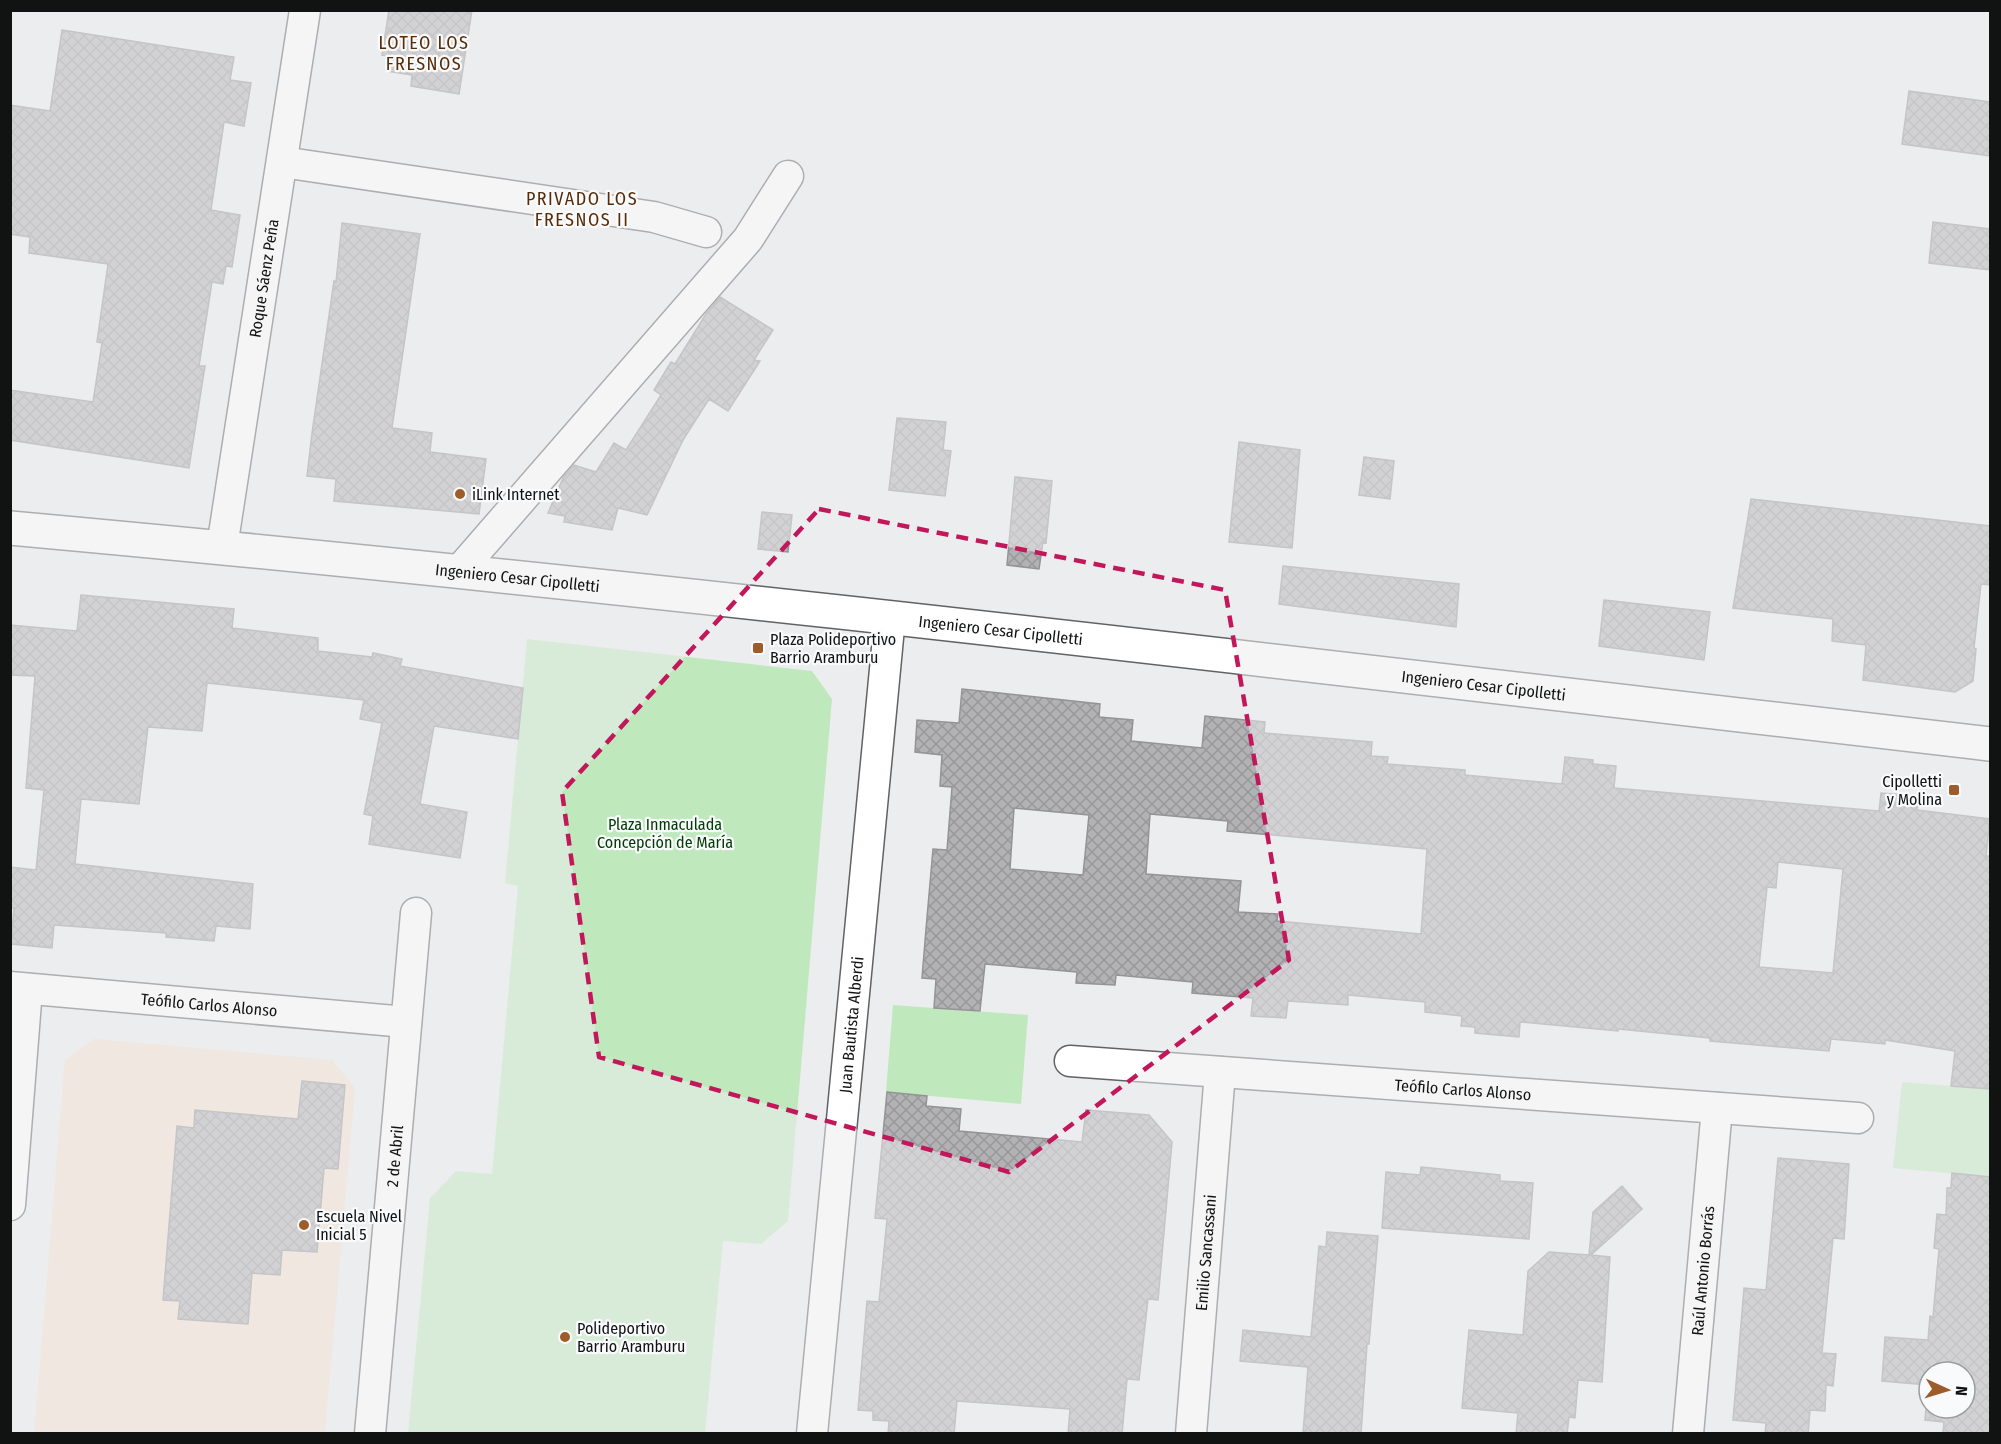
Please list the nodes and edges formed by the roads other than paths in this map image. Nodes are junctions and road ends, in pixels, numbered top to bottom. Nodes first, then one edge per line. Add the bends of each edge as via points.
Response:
1 (305, 10) edge
2 (282, 162) junction
3 (788, 176) dead end
4 (706, 232) dead end
5 (10, 528) edge
6 (222, 547) junction
7 (458, 572) junction
8 (890, 617) junction
9 (1990, 744) edge
10 (416, 913) dead end
11 (19, 988) edge
12 (406, 1022) junction
13 (1070, 1062) dead end
14 (1220, 1072) junction
15 (1717, 1108) junction
16 (1858, 1118) dead end
17 (10, 1205) edge
18 (370, 1434) edge
19 (813, 1434) edge
20 (1191, 1434) edge
21 (1688, 1434) edge

1 - 2 street, Roque Sáenz Peña
2 - 4 street via 654,217
2 - 6 street, Roque Sáenz Peña
3 - 7 street via 748,239
5 - 6 main road, Ingeniero Cesar Cipolletti
6 - 7 main road, Ingeniero Cesar Cipolletti
7 - 8 main road, Ingeniero Cesar Cipolletti
8 - 9 main road, Ingeniero Cesar Cipolletti
8 - 19 street, Juan Bautista Alberdi
10 - 12 street, 2 de Abril
11 - 12 street, Teófilo Carlos Alonso
11 - 17 street
12 - 18 street, 2 de Abril
13 - 14 street, Teófilo Carlos Alonso
14 - 15 street, Teófilo Carlos Alonso
14 - 20 street, Emilio Sancassani
15 - 16 street, Teófilo Carlos Alonso
15 - 21 street, Raúl Antonio Borrás

